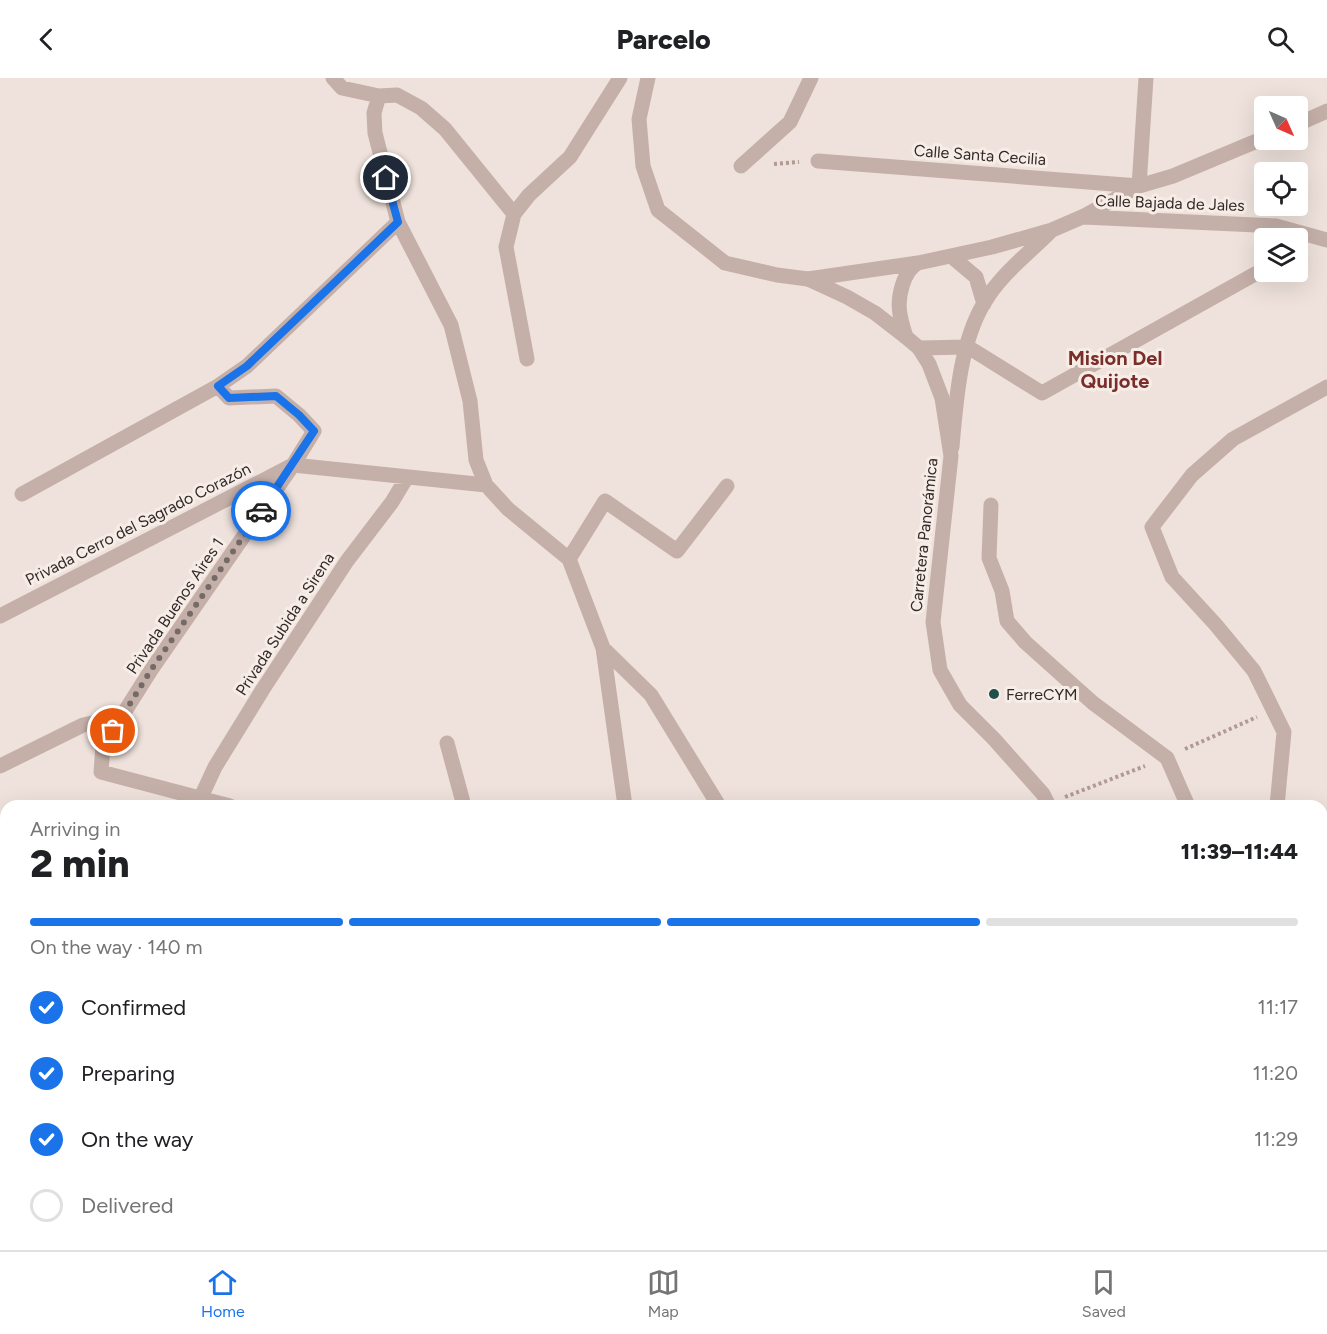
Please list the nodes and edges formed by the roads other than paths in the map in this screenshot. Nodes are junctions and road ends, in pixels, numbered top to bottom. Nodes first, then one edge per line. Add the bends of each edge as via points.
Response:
1 (333, 78) edge
2 (620, 78) edge
3 (648, 78) edge
4 (811, 78) edge
5 (1146, 78) edge
6 (379, 96) junction
7 (1327, 111) edge
8 (1308, 120) edge
9 (1254, 142) edge
10 (818, 161) road end
11 (741, 166) road end
12 (1139, 186) junction
13 (514, 214) junction
14 (1082, 217) junction
15 (398, 222) junction
16 (1052, 230) junction
17 (1254, 230) edge
18 (1308, 237) edge
19 (1327, 240) edge
20 (951, 256) junction
21 (918, 263) junction
22 (1254, 275) edge
23 (807, 279) junction
24 (984, 304) junction
25 (906, 337) junction
26 (968, 347) junction
27 (919, 348) junction
28 (527, 359) dead end
29 (218, 386) junction
30 (1327, 387) edge
31 (951, 456) junction
32 (293, 465) junction
33 (407, 477) junction
34 (486, 485) junction
35 (727, 486) dead end
36 (22, 494) dead end
37 (991, 505) dead end
38 (569, 559) junction
39 (0, 616) edge
40 (603, 648) junction
41 (124, 716) junction
42 (447, 743) dead end
43 (0, 766) edge
44 (201, 797) junction
45 (211, 800) edge
46 (462, 800) edge
47 (624, 800) edge
48 (715, 800) edge
49 (1045, 800) edge
50 (1185, 800) edge
51 (1278, 800) edge

1 - 6 street via 342,88
2 - 13 street via 570,158
3 - 23 street, Carretera Panorámica via 639,120 643,166 658,210 725,263
4 - 11 street via 790,122
5 - 12 street
6 - 13 street via 397,95 421,108 445,129
6 - 15 street via 374,113 375,134
7 - 8 street
9 - 12 street
10 - 12 street, Calle Santa Cecilia
12 - 14 street
13 - 28 street via 506,247
14 - 16 street
14 - 17 street, Calle Bajada de Jales
15 - 29 street via 247,366
15 - 34 street via 451,325 470,401 476,460
16 - 20 street
16 - 24 street via 999,282
18 - 19 street, Calle Bajada de Jales
20 - 21 street
20 - 24 street via 976,277
21 - 23 street
21 - 25 street via 910,268 901,291 899,312
22 - 26 street via 1042,393
23 - 25 street, Carretera Panorámica via 875,312
24 - 26 street
25 - 27 street, Carretera Panorámica
26 - 27 street
26 - 31 street via 957,390
27 - 31 street, Carretera Panorámica via 942,398
29 - 32 street, Privada Buenos Aires 1 via 229,398 276,396 299,415 314,431
29 - 36 street
30 - 51 street via 1233,439 1192,475 1152,527 1172,577 1254,671 1284,732
31 - 49 street, Carretera Panorámica via 933,622 940,670 960,705
32 - 33 street
32 - 39 street, Privada Cerro del Sagrado Corazón
32 - 41 street, Privada Buenos Aires 1 via 151,670
33 - 34 street
33 - 44 street, Privada Subida a Sirena via 263,689
34 - 38 street via 508,509
35 - 38 street via 677,551 605,501
37 - 50 street via 989,558 1002,591 1007,621 1093,703 1167,758
38 - 40 street
40 - 47 street
40 - 48 street via 651,695
41 - 43 street via 83,725
41 - 44 street, Privada Buenos Aires 1 via 103,746 101,772
42 - 46 street
44 - 45 street

